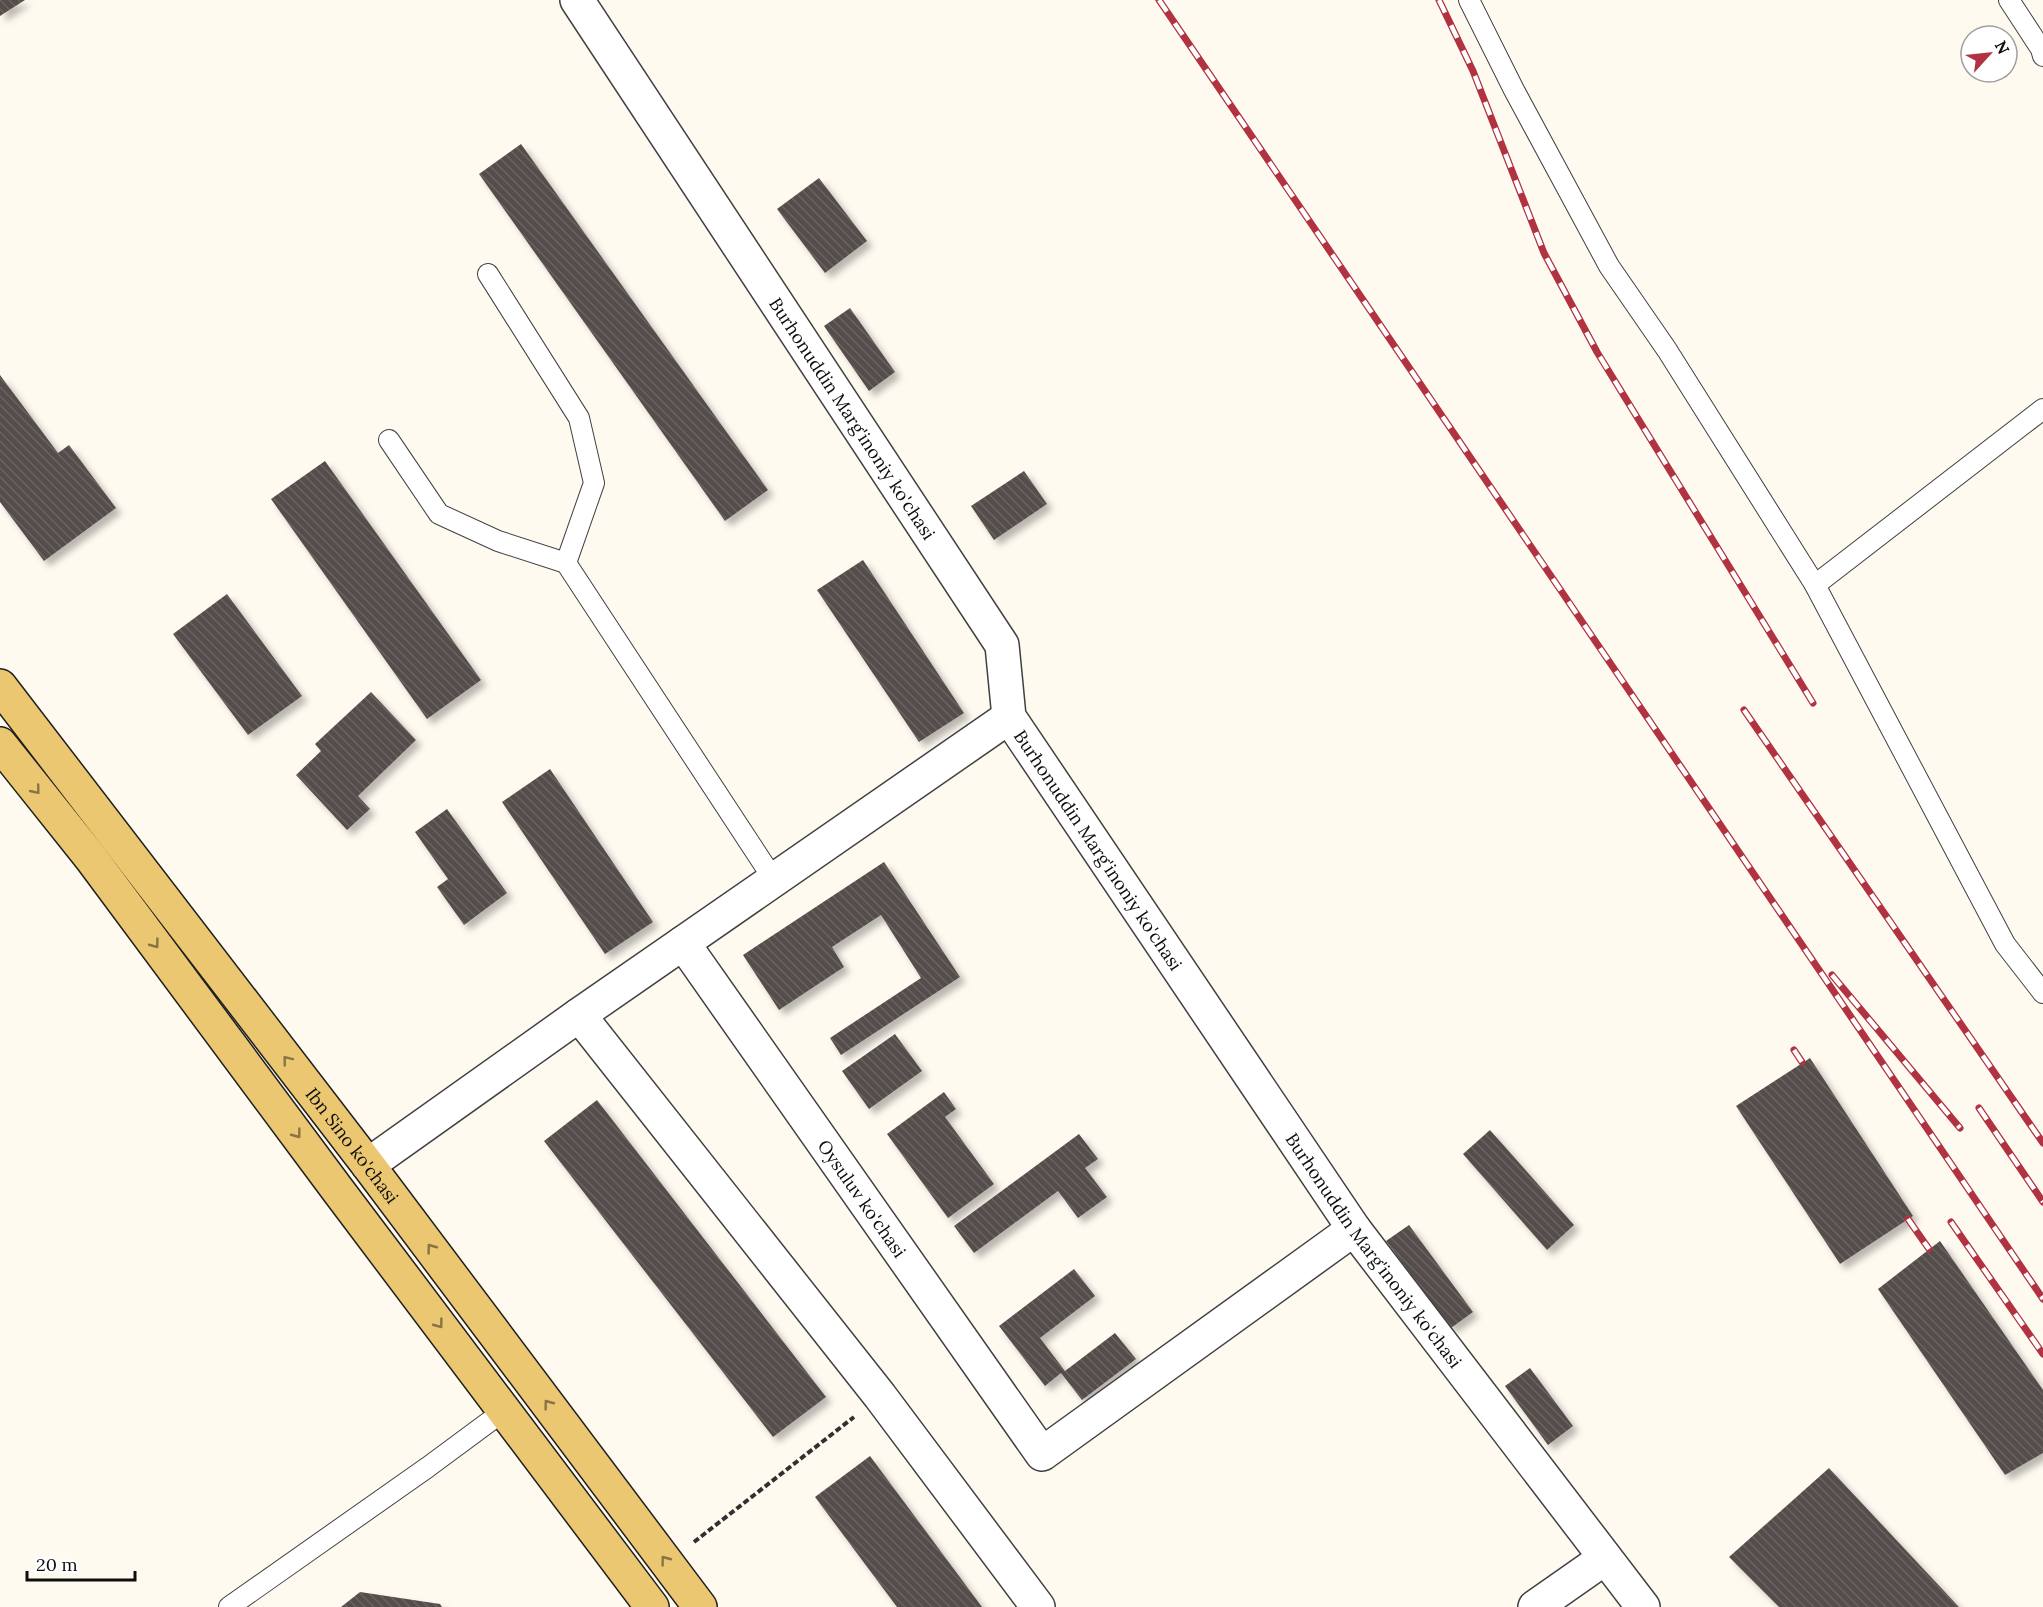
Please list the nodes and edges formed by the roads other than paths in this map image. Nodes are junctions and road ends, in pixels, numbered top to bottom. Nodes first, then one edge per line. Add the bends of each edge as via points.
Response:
1 (577, 0) edge
2 (1469, 0) edge
3 (2009, 0) edge
4 (2043, 56) edge
5 (488, 274) dead end
6 (2043, 409) edge
7 (389, 440) dead end
8 (566, 563) junction
9 (1815, 585) junction
10 (0, 686) edge
11 (1009, 717) junction
12 (0, 744) edge
13 (774, 880) junction
14 (683, 943) junction
15 (2043, 993) edge
16 (579, 1015) junction
17 (368, 1165) junction
18 (1354, 1229) junction
19 (505, 1410) junction
20 (1605, 1557) junction
21 (229, 1607) edge
22 (652, 1607) edge
23 (700, 1607) edge
24 (1038, 1607) edge
25 (1534, 1607) edge
26 (1643, 1607) edge

1 - 11 street, Burhonuddin Marg'inoniy ko'chasi via 1002,645
2 - 9 lane via 1609,266 1667,350
3 - 4 lane
5 - 8 lane via 579,418 594,483
6 - 9 lane
7 - 8 lane via 439,514 498,542
8 - 13 lane
9 - 15 lane via 2005,944
17 -> 10 main road, Ibn Sino ko'chasi
11 - 13 street
11 - 18 street, Burhonuddin Marg'inoniy ko'chasi
12 -> 19 main road, Ibn Sino ko'chasi via 91,858
13 - 14 street
14 - 16 street
14 - 18 street, Oysuluv ko'chasi via 1042,1454
16 - 17 street
16 - 24 street via 880,1396
23 -> 17 main road, Ibn Sino ko'chasi
18 - 20 street, Burhonuddin Marg'inoniy ko'chasi
19 - 21 lane
19 - 22 main road, Ibn Sino ko'chasi
20 - 25 street
20 - 26 street, Burhonuddin Marg'inoniy ko'chasi

